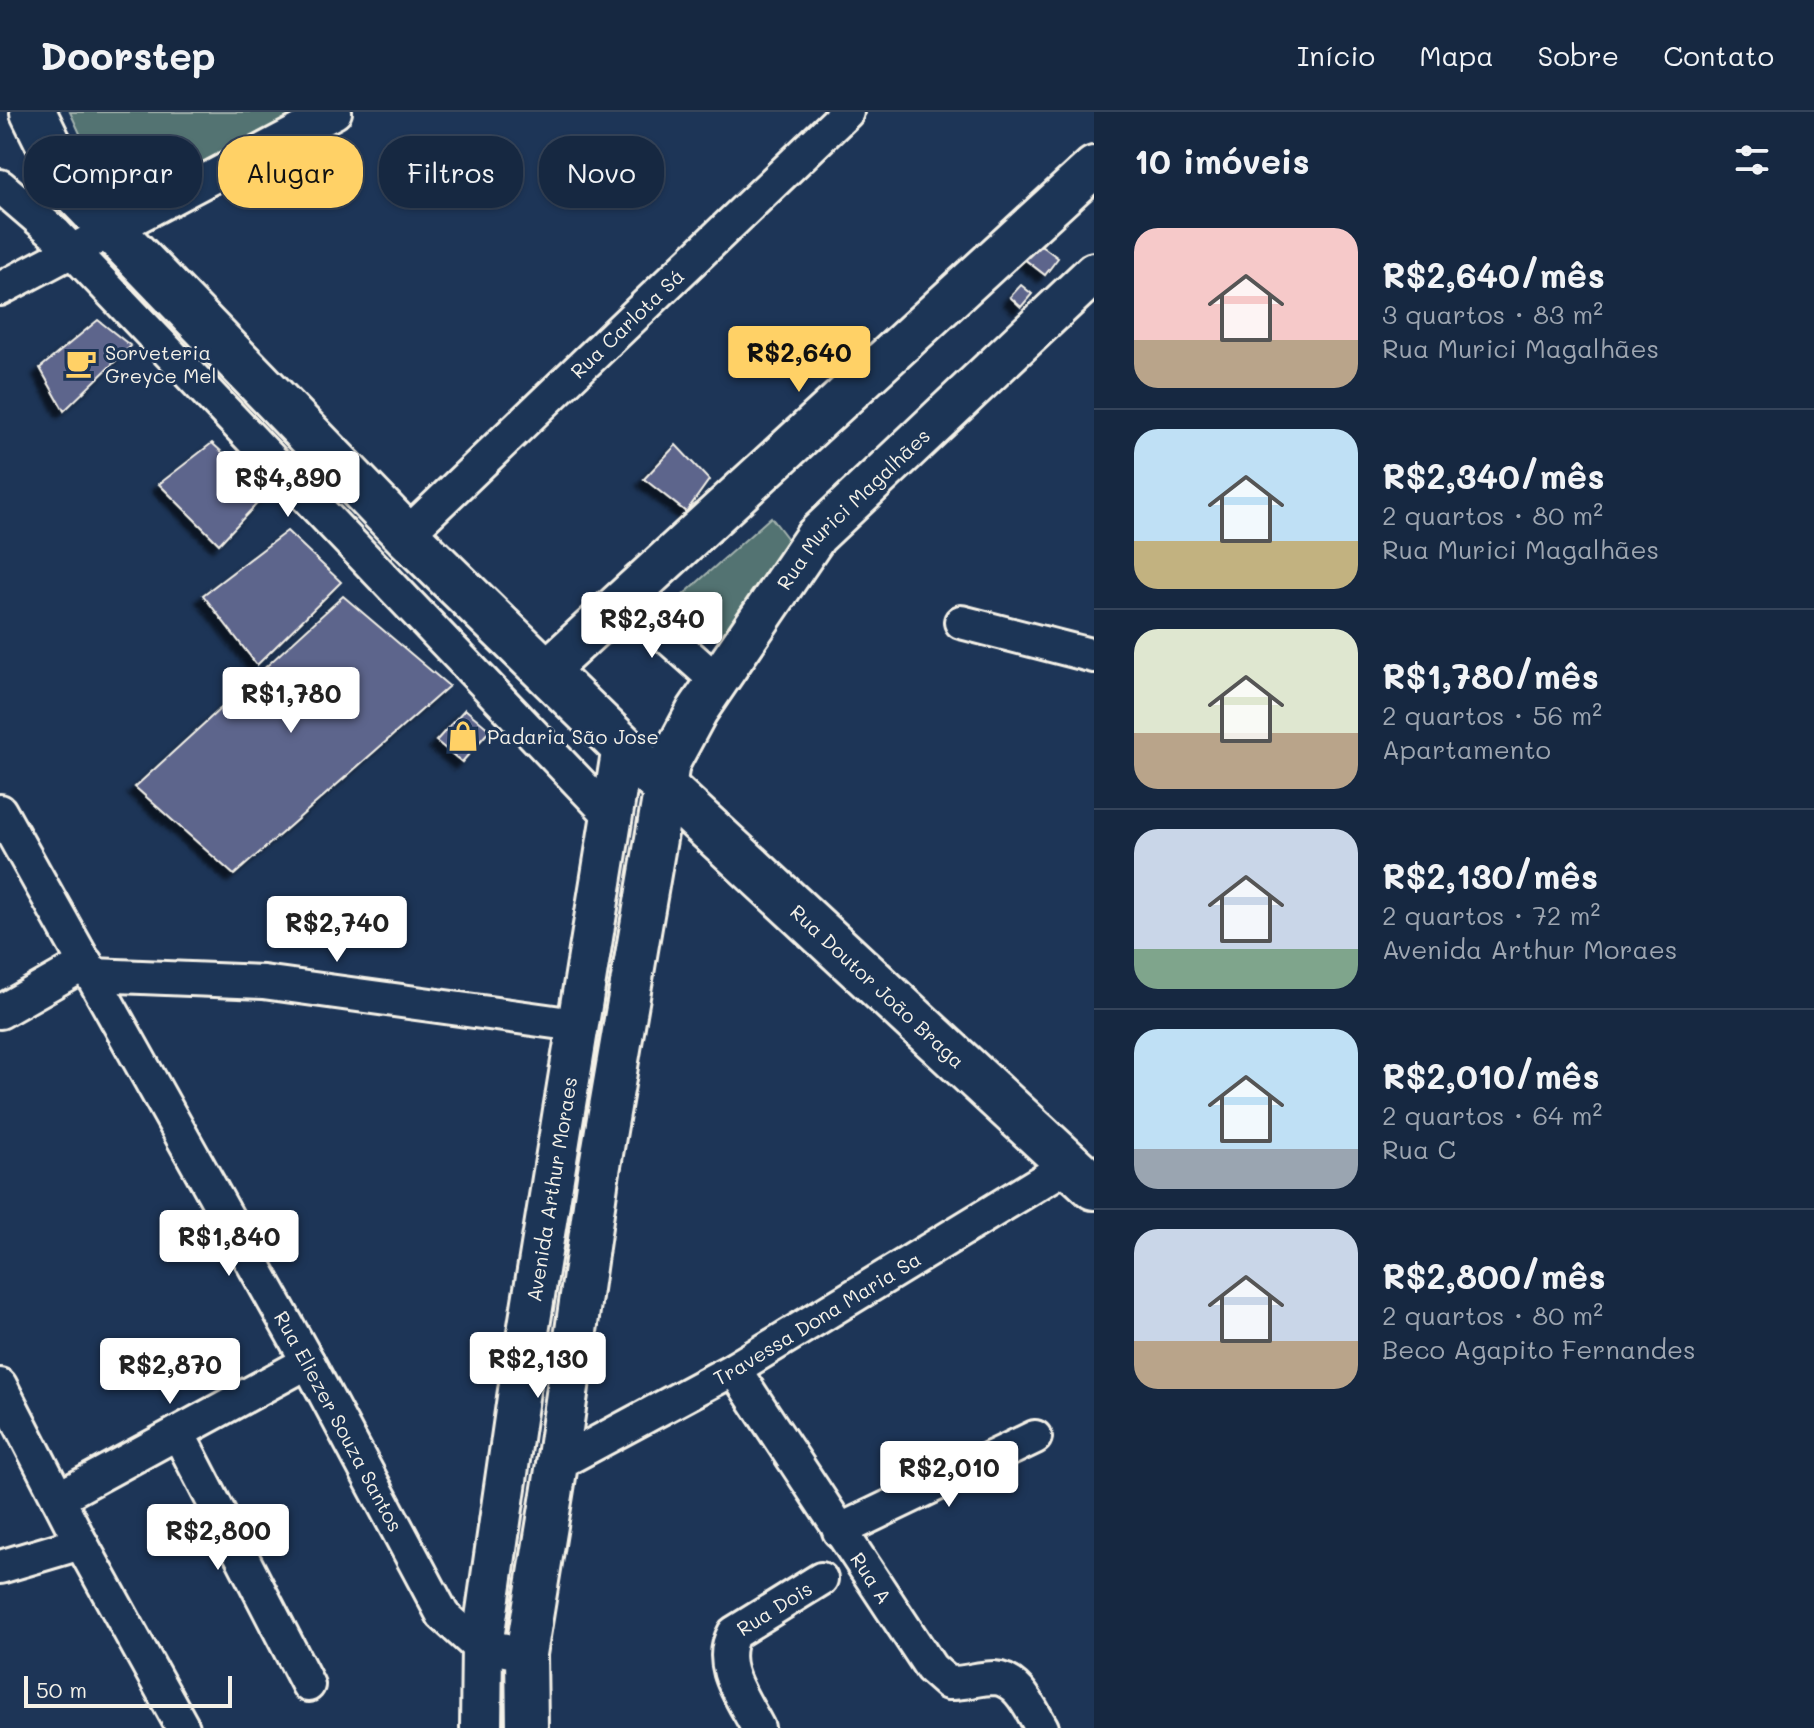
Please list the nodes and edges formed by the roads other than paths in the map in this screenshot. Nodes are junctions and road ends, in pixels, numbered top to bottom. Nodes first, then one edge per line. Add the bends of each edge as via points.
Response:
1 (33, 112) edge
2 (335, 112) edge
3 (847, 112) edge
4 (1094, 167) edge
5 (0, 186) edge
6 (108, 230) junction
7 (70, 251) junction
8 (1094, 273) edge
9 (0, 289) edge
10 (406, 535) junction
11 (624, 598) junction
12 (961, 622) dead end
13 (1094, 656) edge
14 (547, 670) junction
15 (717, 681) junction
16 (623, 747) junction
17 (663, 786) junction
18 (0, 811) edge
19 (610, 815) junction
20 (89, 969) junction
21 (0, 1012) edge
22 (576, 1025) junction
23 (570, 1069) junction
24 (615, 1073) junction
25 (1082, 1175) edge
26 (308, 1362) junction
27 (523, 1363) junction
28 (734, 1369) junction
29 (570, 1376) junction
30 (0, 1385) edge
31 (178, 1433) junction
32 (1035, 1437) dead end
33 (557, 1464) junction
34 (58, 1498) junction
35 (839, 1531) junction
36 (81, 1543) junction
37 (0, 1567) edge
38 (821, 1579) dead end
39 (482, 1646) junction
40 (526, 1654) junction
41 (308, 1685) dead end
42 (183, 1728) edge
43 (481, 1728) edge
44 (527, 1728) edge
45 (758, 1728) edge
46 (1042, 1728) edge

1 - 6 main road, Rua Doutor João Braga via 70,187
2 - 6 street
3 - 10 street, Rua Carlota Sá
4 - 11 street
5 - 7 street
6 - 7 street
6 - 10 main road, Rua Doutor João Braga
7 - 9 street
7 - 19 street
8 - 15 street, Rua Murici Magalhães via 816,536
10 - 14 main road, Rua Doutor João Braga
11 - 14 street
11 - 15 street
12 - 13 street
14 - 16 main road, Rua Doutor João Braga
15 - 17 street, Rua Murici Magalhães via 680,739
16 - 17 main road, Rua Doutor João Braga
16 - 19 street, Avenida Arthur Moraes
17 - 24 street
17 - 25 main road, Rua Doutor João Braga
18 - 20 street, Rua Eliezer Souza Santos
19 - 22 street, Avenida Arthur Moraes
20 - 21 street
20 - 22 street via 263,982
20 - 26 street, Rua Eliezer Souza Santos
22 - 23 street, Avenida Arthur Moraes
23 - 24 street
23 - 27 street, Avenida Arthur Moraes
24 - 29 street
25 - 28 street, Travessa Dona Maria Sa
26 - 31 street
26 - 39 street, Rua Eliezer Souza Santos via 443,1615 459,1633
27 - 29 street
27 - 39 street, Avenida Arthur Moraes
28 - 33 street, Travessa Dona Maria Sa
28 - 35 street, Rua A
29 - 33 street
30 - 34 street
31 - 34 street
31 - 41 street
32 - 35 street
33 - 40 street
34 - 36 street
35 - 46 street, Rua A via 940,1678 948,1683 995,1678 1007,1682 1022,1694
36 - 37 street
36 - 42 street
38 - 45 street, Rua Dois via 734,1633 727,1646 728,1669
39 - 40 street, Rua Eliezer Souza Santos
39 - 43 street, Avenida Arthur Moraes
40 - 44 street

